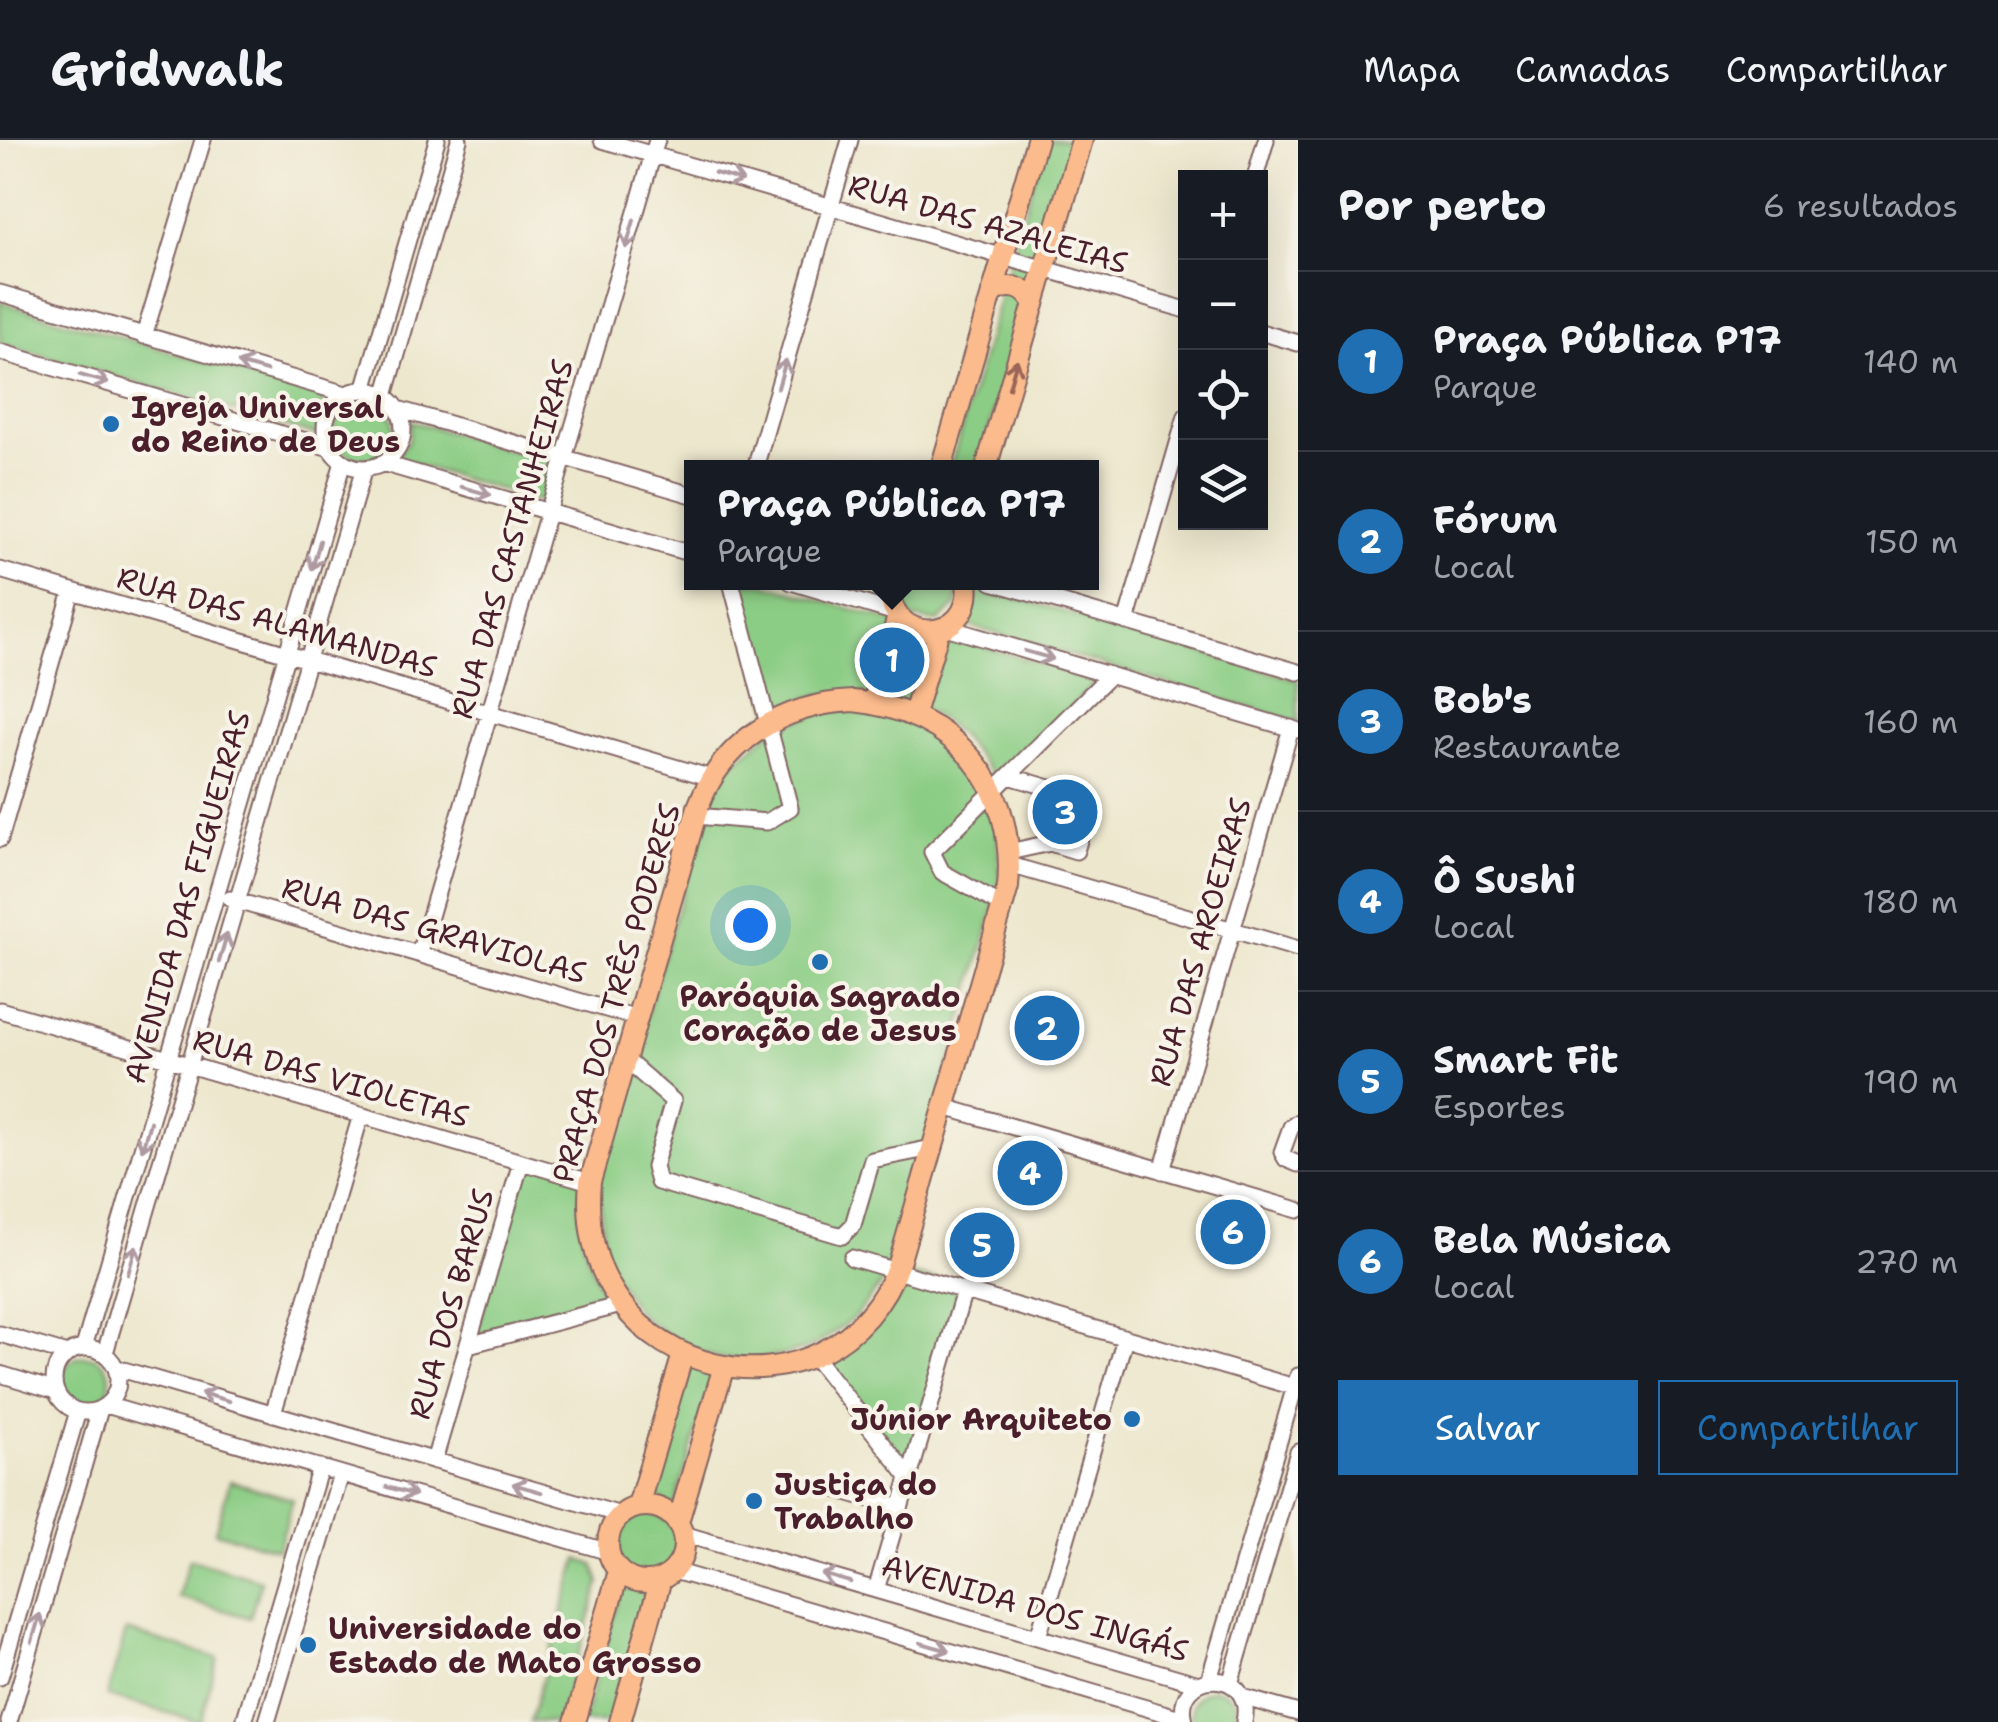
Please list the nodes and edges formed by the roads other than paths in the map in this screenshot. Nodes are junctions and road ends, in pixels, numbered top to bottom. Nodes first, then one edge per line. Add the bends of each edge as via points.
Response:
1 (203, 140) edge
2 (437, 140) edge
3 (459, 140) edge
4 (602, 140) edge
5 (850, 140) edge
6 (1037, 140) edge
7 (1082, 140) edge
8 (1266, 140) edge
9 (655, 147) edge
10 (1257, 170) edge
11 (831, 207) junction
12 (1003, 257) junction
13 (1044, 269) junction
14 (992, 293) junction
15 (0, 294) edge
16 (1034, 305) junction
17 (1178, 308) edge
18 (1268, 334) edge
19 (144, 336) junction
20 (1298, 343) edge
21 (0, 352) edge
22 (364, 390) junction
23 (346, 394) junction
24 (384, 396) junction
25 (398, 409) junction
26 (1179, 440) edge
27 (330, 448) junction
28 (564, 458) junction
29 (756, 460) edge
30 (943, 460) edge
31 (988, 460) edge
32 (343, 462) junction
33 (382, 464) junction
34 (364, 468) junction
35 (684, 493) edge
36 (548, 512) junction
37 (684, 552) edge
38 (0, 570) edge
39 (733, 590) edge
40 (818, 590) edge
41 (890, 590) edge
42 (968, 590) edge
43 (1019, 590) edge
44 (72, 592) junction
45 (897, 614) junction
46 (1126, 622) junction
47 (942, 628) junction
48 (287, 654) junction
49 (308, 660) junction
50 (1298, 672) edge
51 (1110, 676) junction
52 (872, 702) junction
53 (490, 713) junction
54 (914, 714) junction
55 (768, 723) junction
56 (1294, 729) edge
57 (1009, 776) junction
58 (712, 778) junction
59 (993, 792) junction
60 (696, 816) junction
61 (0, 839) edge
62 (1009, 858) junction
63 (216, 895) junction
64 (237, 901) junction
65 (1003, 906) junction
66 (1232, 930) junction
67 (1298, 949) edge
68 (420, 954) junction
69 (0, 1010) edge
70 (637, 1018) junction
71 (169, 1059) junction
72 (625, 1059) junction
73 (189, 1065) junction
74 (944, 1107) junction
75 (361, 1115) junction
76 (1298, 1122) edge
77 (932, 1148) junction
78 (521, 1162) junction
79 (1298, 1164) edge
80 (1162, 1171) junction
81 (590, 1182) junction
82 (1298, 1210) edge
83 (852, 1258) dead end
84 (896, 1271) junction
85 (964, 1291) junction
86 (621, 1305) junction
87 (0, 1334) edge
88 (1125, 1338) junction
89 (468, 1345) junction
90 (84, 1348) junction
91 (105, 1353) junction
92 (67, 1354) junction
93 (682, 1354) junction
94 (813, 1354) junction
95 (724, 1366) junction
96 (116, 1368) junction
97 (0, 1374) edge
98 (1297, 1384) edge
99 (56, 1390) junction
100 (103, 1407) junction
101 (78, 1411) junction
102 (273, 1414) junction
103 (1298, 1452) edge
104 (434, 1461) junction
105 (320, 1468) junction
106 (341, 1474) junction
107 (909, 1476) junction
108 (826, 1486) dead end
109 (900, 1508) junction
110 (629, 1511) junction
111 (681, 1528) junction
112 (614, 1561) junction
113 (668, 1575) junction
114 (876, 1590) junction
115 (1038, 1637) junction
116 (0, 1677) edge
117 (1204, 1682) junction
118 (1236, 1690) junction
119 (1298, 1713) edge
120 (1184, 1721) edge
121 (9, 1722) edge
122 (244, 1722) edge
123 (268, 1722) edge
124 (575, 1722) edge
125 (620, 1722) edge
126 (1244, 1722) edge

1 - 19 street
2 - 22 street
3 - 24 street
4 - 9 street, RUA DAS AZALEIAS
5 - 11 street
6 - 12 main road
7 - 13 main road
8 - 10 street
9 -> 11 street, RUA DAS AZALEIAS
9 -> 28 street, RUA DAS CASTANHEIRAS
11 - 12 street, RUA DAS AZALEIAS
29 -> 11 street
12 - 13 street, RUA DAS AZALEIAS
12 - 14 main road
13 - 16 main road
13 - 17 street, RUA DAS AZALEIAS
14 - 16 main road via 1016,287
14 - 30 main road
15 - 19 street
31 -> 16 main road
18 - 20 street
23 -> 19 street
21 -> 27 street
22 - 23 street
22 - 24 street
23 - 27 street via 328,414
24 - 25 street
25 - 28 street
25 - 33 street via 401,442
26 - 46 street
27 - 32 street
28 - 35 street
28 - 36 street, RUA DAS CASTANHEIRAS
32 - 34 street
32 -> 48 street, AVENIDA DAS FIGUEIRAS
33 - 34 street
33 -> 36 street
34 - 49 street, AVENIDA DAS FIGUEIRAS
36 - 37 street
36 - 53 street, RUA DAS CASTANHEIRAS
38 - 44 street, RUA DAS ALAMANDAS
39 - 55 street
40 - 45 street
41 - 45 main road
42 - 47 main road via 965,608
43 - 46 street
44 - 48 street, RUA DAS ALAMANDAS
44 - 61 street
45 - 47 main road via 912,628
45 - 52 main road
46 - 50 street
47 -> 51 street
47 - 54 main road
48 - 49 street, RUA DAS ALAMANDAS
48 - 63 street, AVENIDA DAS FIGUEIRAS
49 - 53 street, RUA DAS ALAMANDAS
49 - 64 street, AVENIDA DAS FIGUEIRAS
51 - 56 street
51 - 57 street
52 - 54 main road, PRAÇA DOS TRÊS PODERES
52 - 55 main road, PRAÇA DOS TRÊS PODERES via 812,705
53 - 58 street, RUA DAS ALAMANDAS
53 - 68 street, RUA DAS CASTANHEIRAS
54 - 59 main road, PRAÇA DOS TRÊS PODERES via 966,751
55 - 58 main road, PRAÇA DOS TRÊS PODERES via 738,745
55 - 60 street via 790,808 768,822
56 - 66 street, RUA DAS AROEIRAS
57 - 59 street
57 - 62 street via 1092,800 1076,851 1050,843
58 - 60 main road, PRAÇA DOS TRÊS PODERES
59 - 62 main road, PRAÇA DOS TRÊS PODERES
59 - 65 street via 932,852 942,872
60 - 70 main road, PRAÇA DOS TRÊS PODERES
62 - 65 main road, PRAÇA DOS TRÊS PODERES
62 - 66 street
63 - 64 street, RUA DAS GRAVIOLAS
63 - 71 street, AVENIDA DAS FIGUEIRAS
64 - 68 street, RUA DAS GRAVIOLAS
73 -> 64 street, AVENIDA DAS FIGUEIRAS
65 - 74 main road, PRAÇA DOS TRÊS PODERES
66 - 67 street
66 - 80 street, RUA DAS AROEIRAS
68 - 70 street, RUA DAS GRAVIOLAS
69 - 71 street, RUA DAS VIOLETAS
70 - 72 main road, PRAÇA DOS TRÊS PODERES
71 - 73 street, RUA DAS VIOLETAS
71 -> 90 street, AVENIDA DAS FIGUEIRAS
72 - 77 street via 674,1101 654,1167 658,1182 842,1236 854,1225 872,1160
72 - 81 main road, PRAÇA DOS TRÊS PODERES
73 - 75 street, RUA DAS VIOLETAS
91 -> 73 street, AVENIDA DAS FIGUEIRAS
74 - 77 main road, PRAÇA DOS TRÊS PODERES
74 - 80 street
75 - 78 street, RUA DAS VIOLETAS
75 - 102 street
76 - 79 street via 1282,1152
77 - 84 main road, PRAÇA DOS TRÊS PODERES
78 - 81 street, RUA DAS VIOLETAS
78 - 89 street, RUA DOS BARUS
80 - 82 street
81 - 86 main road, PRAÇA DOS TRÊS PODERES via 592,1245
83 - 84 street
84 - 85 street
84 - 94 main road, PRAÇA DOS TRÊS PODERES via 860,1324
85 - 88 street
85 - 107 street
86 - 89 street
86 - 93 main road, PRAÇA DOS TRÊS PODERES
87 - 92 street
88 - 98 street
88 - 115 street
89 - 104 street, RUA DOS BARUS
90 - 91 street
90 - 92 street
91 - 96 street
92 - 99 street via 55,1370
93 - 95 main road, PRAÇA DOS TRÊS PODERES
93 - 110 main road
94 - 95 main road, PRAÇA DOS TRÊS PODERES via 766,1367
94 - 107 street
95 - 111 main road
96 - 100 street via 117,1390
102 -> 96 street
97 - 99 street
98 - 117 street
99 - 101 street
100 - 101 street
100 - 105 street
121 -> 100 street
101 - 116 street
102 - 104 street
103 - 118 street
110 -> 104 street
105 - 106 street
105 - 122 street
106 -> 112 street
106 - 123 street
107 - 109 street
108 - 109 street
109 - 114 street
110 - 111 main road via 660,1508
110 - 112 main road via 610,1531
111 - 113 main road via 684,1552
114 -> 111 street, AVENIDA DOS INGÁS
112 - 113 main road via 639,1582
112 - 124 main road
113 -> 120 street
113 - 125 main road
114 - 115 street, AVENIDA DOS INGÁS
115 - 117 street, AVENIDA DOS INGÁS
117 - 118 street, AVENIDA DOS INGÁS via 1219,1680
117 - 120 street via 1186,1697
118 - 119 street
118 - 126 street via 1246,1707

